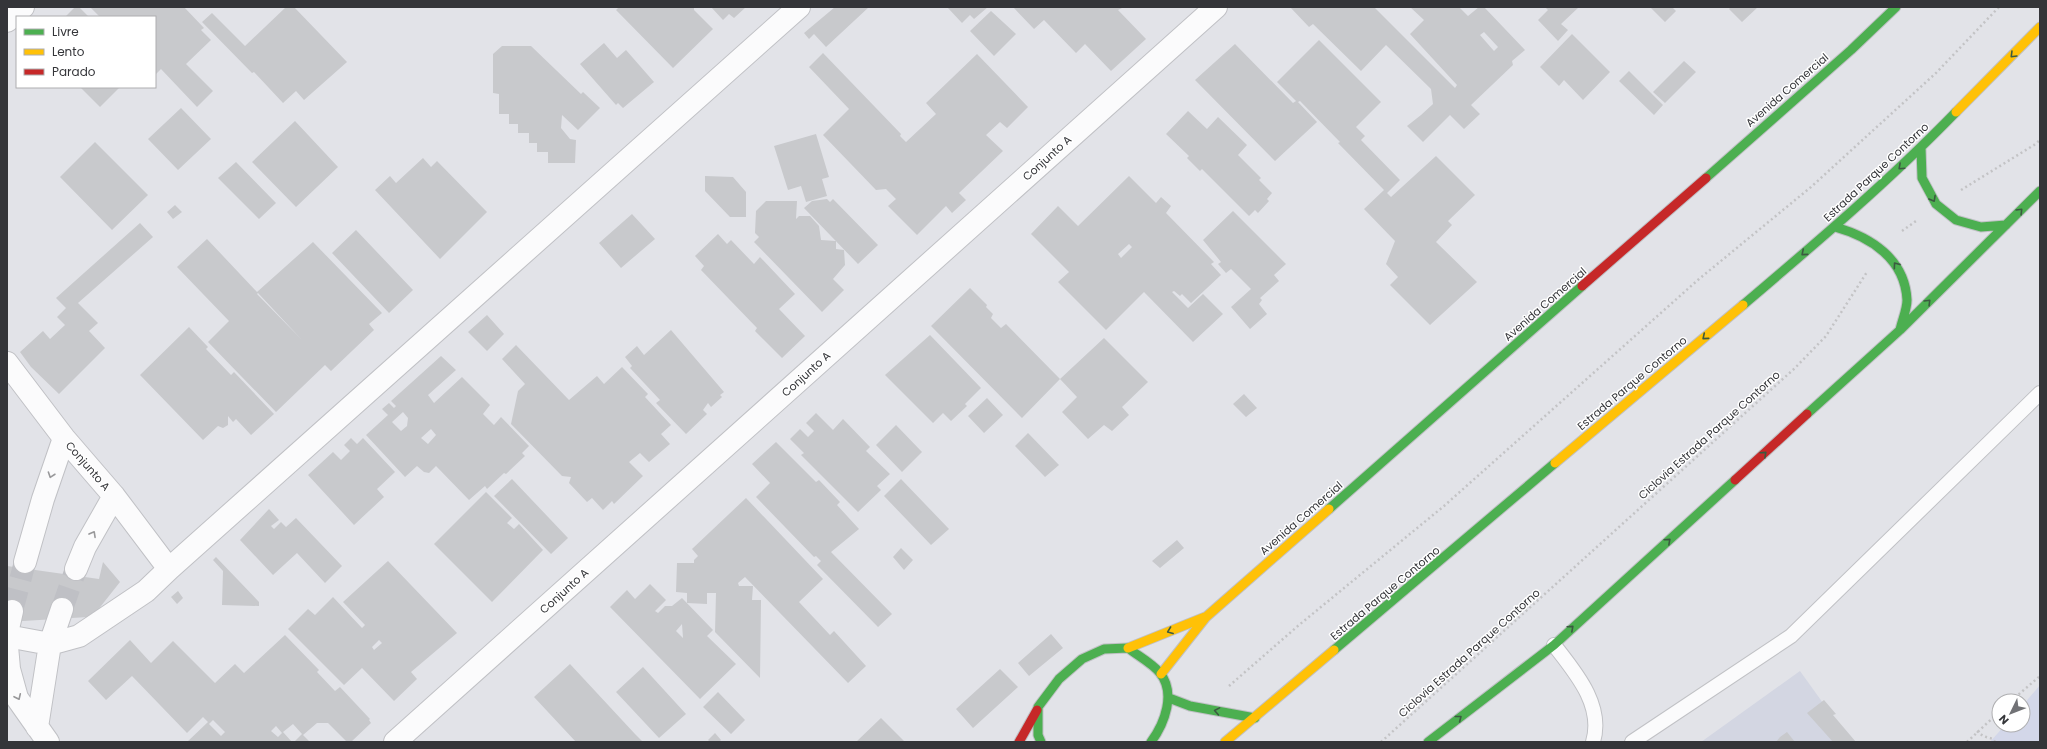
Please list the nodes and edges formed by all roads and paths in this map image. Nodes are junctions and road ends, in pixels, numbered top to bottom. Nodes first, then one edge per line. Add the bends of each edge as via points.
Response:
1 (23, 7) edge
2 (799, 7) edge
3 (1216, 7) edge
4 (1896, 7) edge
5 (1999, 7) edge
6 (7, 21) edge
7 (2040, 27) edge
8 (2040, 140) edge
9 (1921, 148) junction
10 (2040, 191) edge
11 (1936, 204) junction
12 (2006, 225) junction
13 (1835, 227) junction
14 (1882, 247) junction
15 (1900, 330) junction
16 (7, 363) edge
17 (2040, 393) edge
18 (64, 438) junction
19 (114, 496) junction
20 (25, 562) tunnel mouth
21 (76, 569) tunnel mouth
22 (169, 569) junction
23 (62, 608) tunnel mouth
24 (12, 611) tunnel mouth
25 (1206, 617) junction
26 (7, 633) edge
27 (7, 636) edge
28 (50, 644) junction
29 (1554, 644) junction
30 (7, 646) edge
31 (1128, 648) junction
32 (1161, 674) junction
33 (2040, 676) edge
34 (2021, 693) edge
35 (1170, 698) junction
36 (1038, 707) junction
37 (1202, 709) junction
38 (1255, 718) junction
39 (1991, 719) edge
40 (1977, 731) junction
41 (42, 734) edge
42 (395, 742) edge
43 (1018, 742) edge
44 (1041, 742) edge
45 (1150, 742) edge
46 (1225, 742) edge
47 (1381, 742) edge
48 (1428, 742) edge
49 (1593, 742) edge
50 (1632, 742) edge
51 (1967, 742) edge
52 (1995, 742) edge

1 - 6 street
2 - 22 street
3 - 42 street, Conjunto A
4 - 25 main road, Avenida Comercial via 1851,50
5 - 37 path via 1936,73 1811,187 1693,284 1444,506 1299,625
7 -> 9 main road, Estrada Parque Contorno
8 - 11 path, Ciclovia Estrada Parque Contorno
9 -> 11 main road via 1922,178
9 -> 13 main road, Estrada Parque Contorno
12 -> 10 main road
11 - 12 main road via 1956,220 1981,227
11 - 14 path, Ciclovia Estrada Parque Contorno
15 -> 12 main road
13 - 14 main road via 1851,230
13 -> 38 main road, Estrada Parque Contorno
15 -> 14 main road via 1907,300 1900,271
14 - 47 path, Ciclovia Estrada Parque Contorno via 1826,336 1796,368
29 -> 15 main road
16 - 18 street, Conjunto A
17 - 50 lane via 1791,636
18 - 19 street, Conjunto A
18 -> 20 street
21 -> 19 street
19 - 22 street, Conjunto A
22 - 28 street via 146,591 80,636
23 - 28 street
24 - 26 street
25 -> 31 main road, Avenida Comercial
25 - 32 main road, Avenida Comercial
27 - 28 street
28 - 41 street
48 -> 29 main road
29 - 49 lane via 1572,667 1593,704
30 -> 41 street via 9,669 17,698
31 - 32 main road
31 - 36 main road, Avenida Comercial via 1104,649 1082,659 1060,679
32 - 35 main road
33 - 34 path
35 - 37 main road
35 - 45 main road via 1164,719
36 - 43 main road, Avenida Comercial
36 - 44 main road via 1038,735
38 -> 37 main road
38 - 46 main road, Estrada Parque Contorno
39 - 40 path
40 - 51 path
40 - 52 path

